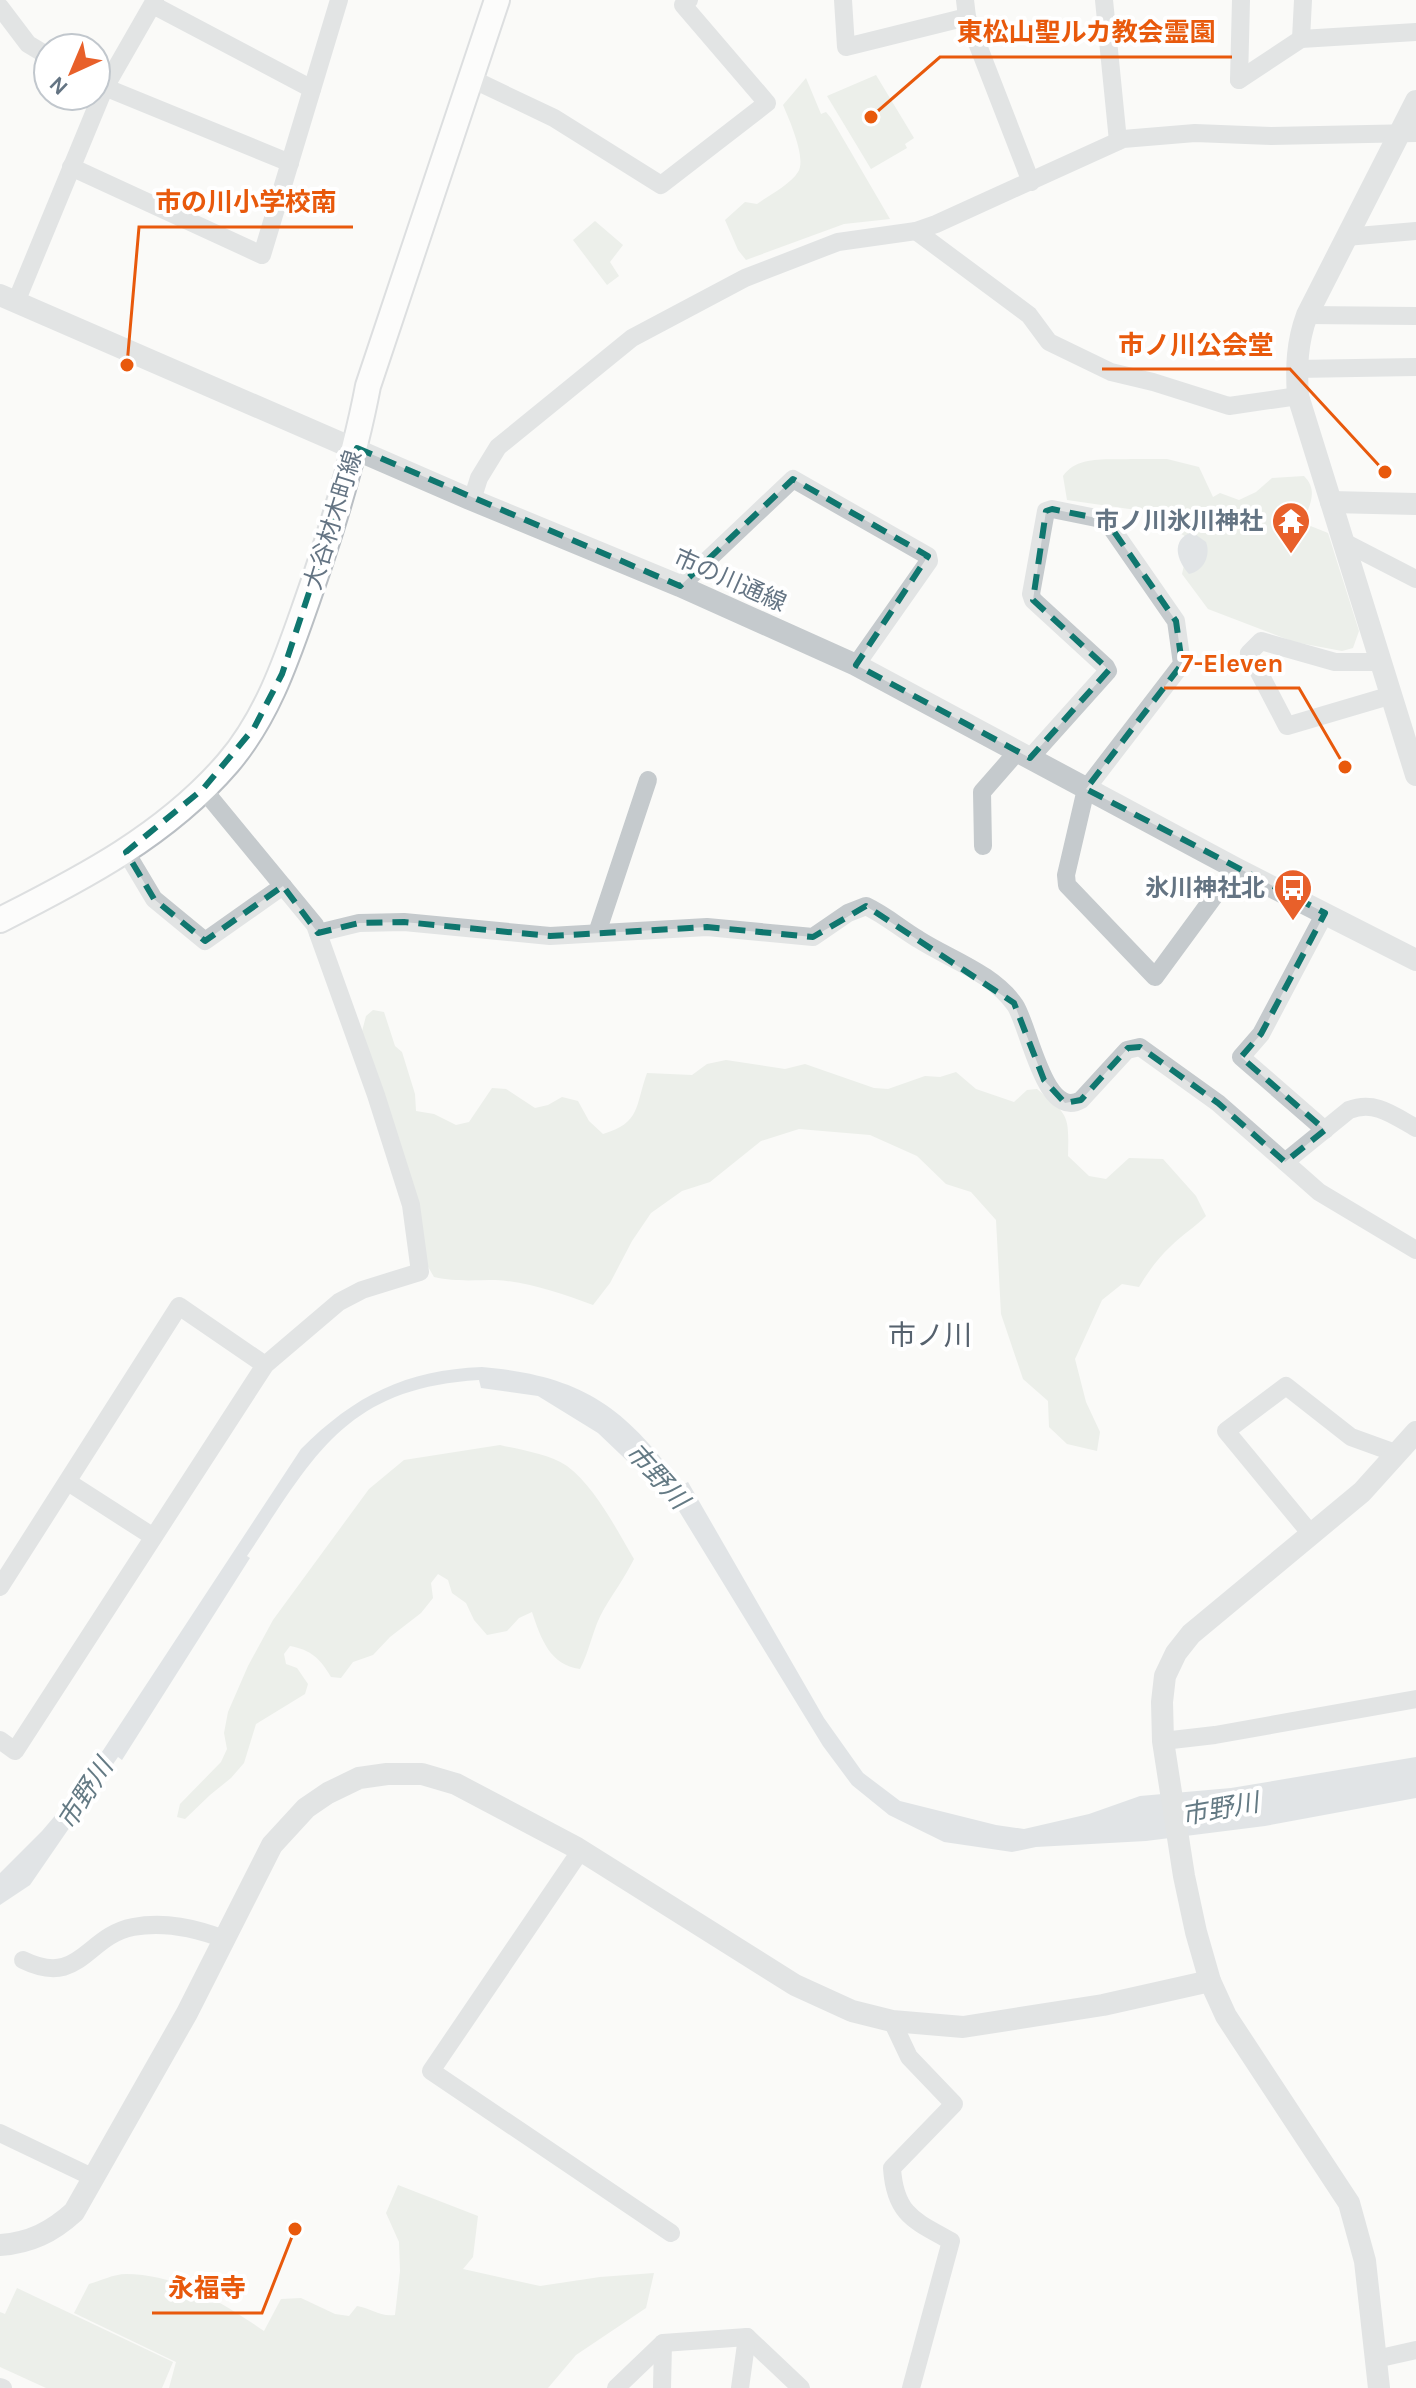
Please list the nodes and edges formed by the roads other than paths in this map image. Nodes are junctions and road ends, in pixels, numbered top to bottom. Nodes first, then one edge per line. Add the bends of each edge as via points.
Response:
1 (339, 0) edge
2 (497, 0) edge
3 (689, 0) edge
4 (843, 0) edge
5 (1104, 0) edge
6 (1241, 0) edge
7 (1303, 0) edge
8 (154, 3) edge
9 (0, 7) edge
10 (966, 9) edge
11 (1416, 32) edge
12 (1301, 39) junction
13 (32, 46) edge
14 (112, 68) edge
15 (470, 78) junction
16 (312, 89) junction
17 (112, 91) edge
18 (1416, 101) edge
19 (91, 112) edge
20 (1407, 133) edge
21 (1118, 141) junction
22 (290, 163) junction
23 (71, 167) junction
24 (1031, 182) junction
25 (916, 231) junction
26 (1416, 231) edge
27 (1346, 237) junction
28 (8, 298) edge
29 (1307, 315) junction
30 (1416, 316) edge
31 (1416, 367) edge
32 (1296, 369) junction
33 (1298, 396) junction
34 (357, 448) junction
35 (472, 500) junction
36 (1331, 502) junction
37 (1416, 504) edge
38 (1344, 542) junction
39 (1416, 579) edge
40 (680, 586) junction
41 (1382, 662) junction
42 (856, 665) junction
43 (1392, 695) junction
44 (1023, 755) junction
45 (1416, 775) edge
46 (648, 780) dead end
47 (203, 789) junction
48 (1086, 789) junction
49 (983, 846) dead end
50 (126, 852) junction
51 (1235, 868) junction
52 (283, 886) junction
53 (1325, 913) junction
54 (0, 920) edge
55 (318, 933) junction
56 (597, 933) junction
57 (1416, 960) edge
58 (1416, 1128) edge
59 (1325, 1130) junction
60 (1285, 1162) junction
61 (1416, 1250) edge
62 (265, 1365) junction
63 (1416, 1432) edge
64 (1398, 1454) junction
65 (68, 1482) junction
66 (1311, 1534) junction
67 (152, 1536) junction
68 (0, 1587) edge
69 (1416, 1699) edge
70 (0, 1740) edge
71 (1163, 1741) junction
72 (581, 1850) junction
73 (224, 1939) junction
74 (23, 1960) dead end
75 (1210, 1981) junction
76 (892, 2021) junction
77 (0, 2133) edge
78 (94, 2178) junction
79 (671, 2233) dead end
80 (0, 2245) edge
81 (747, 2337) junction
82 (663, 2343) junction
83 (1416, 2350) edge
84 (1376, 2359) junction
85 (616, 2388) edge
86 (662, 2388) edge
87 (740, 2388) edge
88 (801, 2388) edge
89 (911, 2388) edge
90 (1379, 2388) edge

1 - 16 street
2 - 15 main road, 大谷材木町線
3 - 15 street via 683,5 767,103 661,185 554,118
4 - 10 street via 846,47
5 - 21 street
6 - 12 street via 1239,80
7 - 12 street
8 - 14 street
8 - 16 street
9 - 13 street
10 - 24 street
11 - 12 street
15 - 34 main road, 大谷材木町線 via 368,386
16 - 22 street
17 - 22 street
18 - 20 street
19 - 23 street
20 - 21 street via 1195,133
20 - 27 street
21 - 24 street
22 - 23 street via 262,255
23 - 28 street
24 - 25 street
25 - 33 street via 1029,315 1049,342 1111,372 1229,406
25 - 35 street via 838,242 745,278 632,338 498,447
26 - 27 street
27 - 29 street
28 - 34 street, 市の川通線
29 - 30 street
29 - 32 street
31 - 32 street
32 - 33 street
33 - 36 street
34 - 35 street, 市の川通線
34 - 47 main road, 大谷材木町線 via 282,674 254,728
35 - 40 street, 市の川通線
36 - 37 street
36 - 38 street
38 - 39 street
38 - 41 street
40 - 42 street, 市の川通線
40 - 42 street via 793,479 928,556
41 - 43 street
41 - 43 street via 1335,662 1261,641 1249,653 1287,726
42 - 44 street, 市の川通線
43 - 45 street
44 - 48 street, 市の川通線
44 - 48 street via 1108,671 1033,600 1046,511 1106,520 1176,621 1182,664
44 - 49 street via 982,792
46 - 56 street
47 - 50 main road, 大谷材木町線
47 - 52 street
48 - 51 street, 市の川通線
48 - 51 street via 1067,885 1155,977
50 - 52 street via 154,899 205,941
50 - 54 main road, 大谷材木町線
51 - 53 street, 市の川通線
52 - 55 street
53 - 57 street, 市の川通線
53 - 59 street via 1261,1034 1241,1057
55 - 56 street via 359,923 404,922 550,936
55 - 62 street via 411,1205 420,1272 339,1302
56 - 60 street via 707,927 813,937 866,906 973,971 1014,1003 1044,1080 1065,1103 1081,1100 1127,1050 1140,1047 1218,1103
58 - 59 street via 1376,1106 1361,1105
59 - 60 street
60 - 61 street via 1319,1192
62 - 65 street via 179,1306
62 - 67 street
63 - 64 street
64 - 66 street
64 - 66 street via 1351,1437 1286,1386 1226,1431
65 - 67 street
65 - 68 street
66 - 71 street via 1191,1634 1176,1653 1163,1689
67 - 70 street via 15,1751
69 - 71 street
71 - 75 street via 1184,1876
72 - 73 street via 456,1784 422,1774 359,1778 306,1808 272,1845
72 - 76 street via 795,1985 852,2011
72 - 79 street via 431,2071
73 - 74 street via 183,1926 131,1927 69,1966 54,1970
73 - 78 street
75 - 76 street via 1103,2005 963,2027
75 - 84 street via 1226,2016 1349,2203 1365,2261
76 - 89 street via 909,2057 954,2104 892,2168 907,2216 951,2241
77 - 78 street
78 - 80 street via 61,2224 22,2243
81 - 82 street
81 - 87 street
81 - 88 street
82 - 85 street
82 - 86 street
83 - 84 street
84 - 90 street

